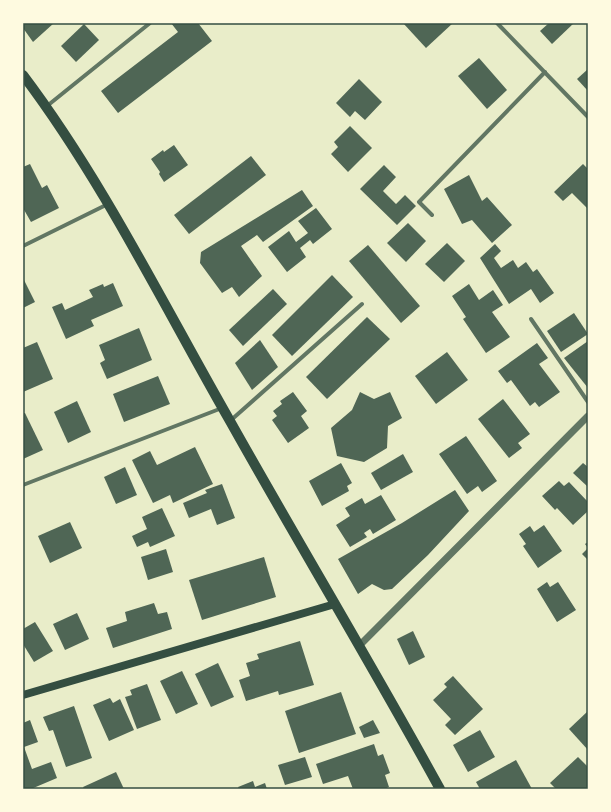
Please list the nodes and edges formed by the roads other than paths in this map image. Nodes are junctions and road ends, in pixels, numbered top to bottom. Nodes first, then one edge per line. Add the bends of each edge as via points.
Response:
1 (150, 23) edge
2 (497, 23) edge
3 (545, 72) junction
4 (23, 75) edge
5 (47, 106) junction
6 (588, 117) edge
7 (108, 204) junction
8 (432, 215) dead end
9 (23, 246) edge
10 (362, 304) dead end
11 (531, 319) dead end
12 (588, 402) edge
13 (222, 408) junction
14 (588, 416) edge
15 (230, 421) junction
16 (23, 485) edge
17 (335, 604) junction
18 (360, 645) junction
19 (23, 695) edge
20 (440, 789) edge

1 - 5 street
2 - 3 street
3 - 6 street
3 - 8 street via 419,202
4 - 5 main road
5 - 7 main road
7 - 9 street
7 - 13 main road
10 - 15 street
11 - 12 street
13 - 15 main road
13 - 16 street
14 - 18 street
15 - 17 main road
17 - 18 main road
17 - 19 main road
18 - 20 main road

